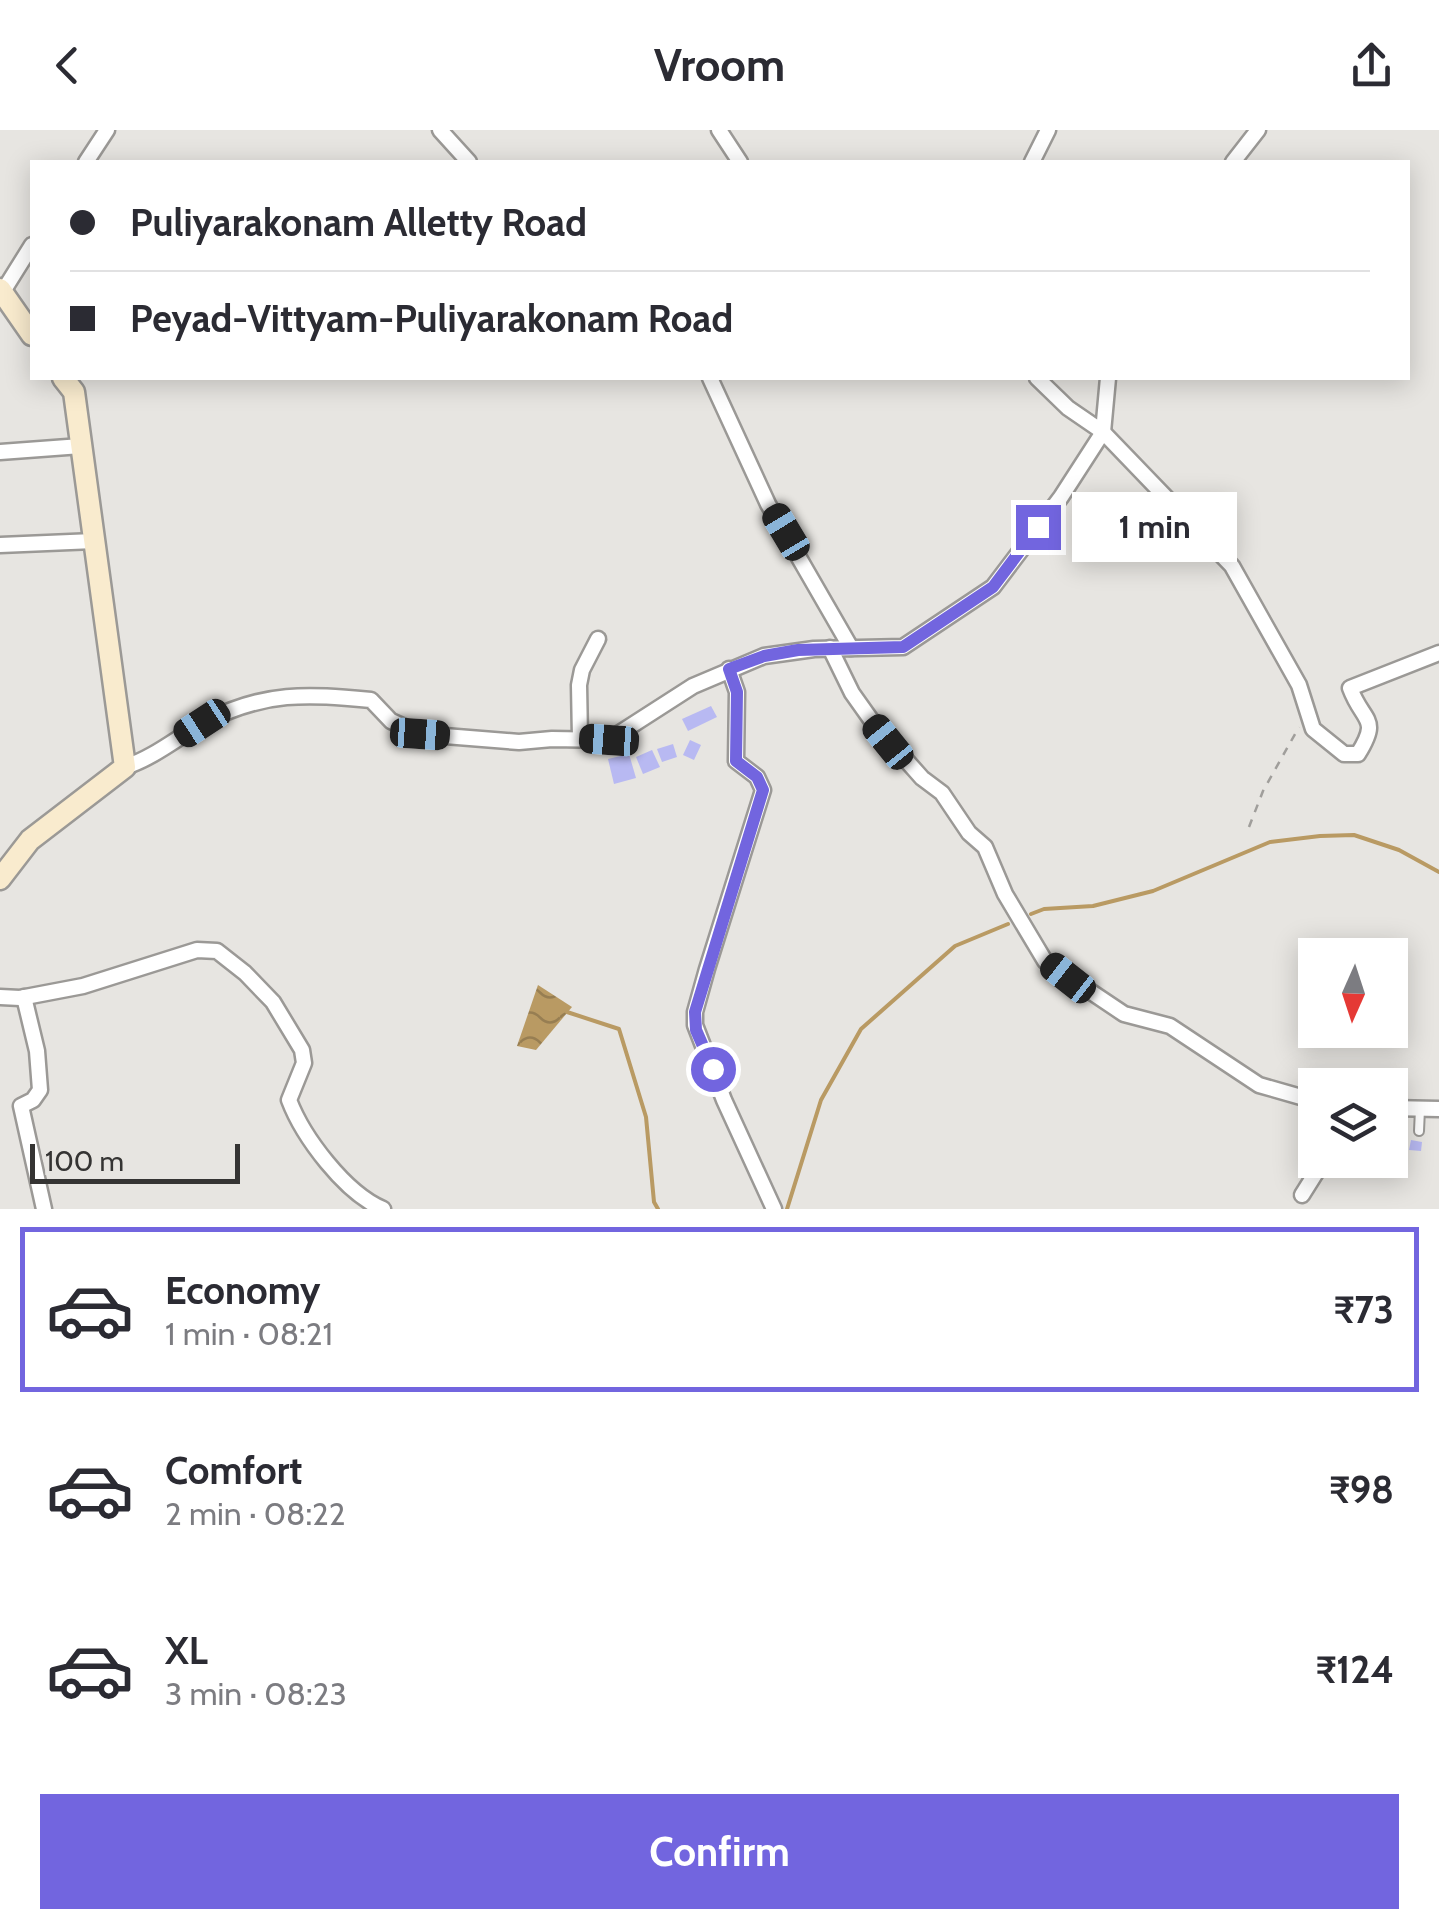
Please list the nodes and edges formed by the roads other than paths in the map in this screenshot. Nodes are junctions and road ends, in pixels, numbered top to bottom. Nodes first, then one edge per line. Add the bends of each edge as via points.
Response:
1 (107, 130) edge
2 (440, 130) edge
3 (719, 130) edge
4 (1048, 130) edge
5 (1258, 130) edge
6 (87, 160) edge
7 (467, 160) edge
8 (739, 160) edge
9 (1033, 160) edge
10 (1236, 160) edge
11 (30, 249) edge
12 (1, 291) edge
13 (30, 331) edge
14 (68, 380) edge
15 (711, 380) edge
16 (1039, 380) edge
17 (1108, 380) edge
18 (1103, 432) junction
19 (81, 446) junction
20 (0, 452) edge
21 (94, 541) junction
22 (0, 544) edge
23 (598, 639) dead end
24 (830, 648) junction
25 (851, 648) junction
26 (1439, 653) edge
27 (729, 669) junction
28 (580, 738) junction
29 (125, 766) junction
30 (0, 879) edge
31 (0, 997) edge
32 (24, 997) junction
33 (1298, 1097) edge
34 (1408, 1109) edge
35 (1420, 1109) junction
36 (1439, 1110) edge
37 (1419, 1131) dead end
38 (1313, 1178) edge
39 (1302, 1195) dead end
40 (44, 1209) edge
41 (383, 1209) edge
42 (774, 1209) edge

1 - 6 street
2 - 7 street
3 - 8 street
4 - 9 street
5 - 10 street
11 - 12 street
12 - 13 main road
14 - 19 main road
15 - 25 street via 768,504
16 - 18 street
17 - 18 street
18 - 25 street via 993,587 903,647
18 - 26 street via 1232,566 1298,685 1313,729 1344,754 1358,754 1370,734 1350,688
19 - 20 street
19 - 21 main road
21 - 22 street
21 - 29 main road
23 - 28 street via 579,685
24 - 25 street
24 - 27 street via 764,656
24 - 33 street via 874,724 985,847 1045,960 1124,1014 1170,1026 1260,1085
27 - 28 street via 665,702 622,734
27 - 42 street via 737,692 736,761 763,790 695,1025
28 - 29 street via 520,742 420,734 391,722 371,700 300,694 233,708
29 - 30 main road via 30,840
31 - 32 street
32 - 40 street via 40,1090 21,1106 22,1122
32 - 41 street via 197,950 217,951 273,1002 302,1050 304,1063 289,1100 298,1125 339,1175
34 - 35 street
35 - 36 street
35 - 37 lane
38 - 39 street

